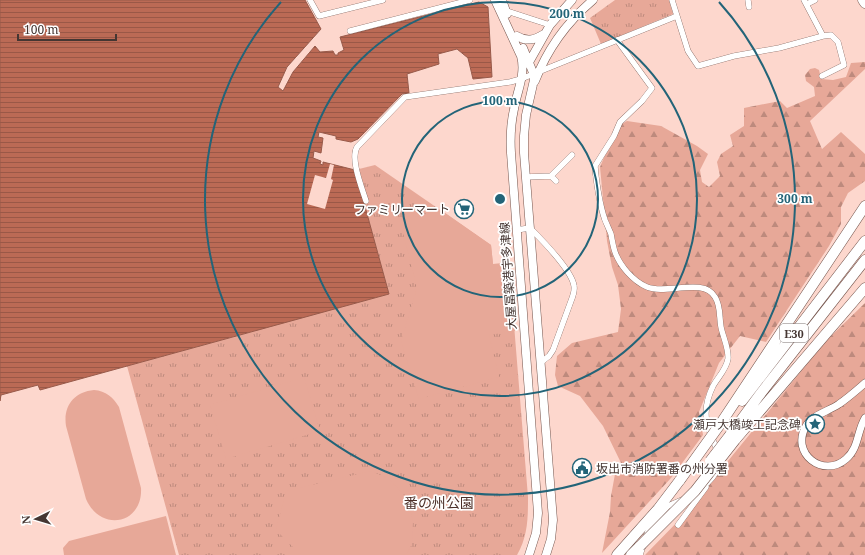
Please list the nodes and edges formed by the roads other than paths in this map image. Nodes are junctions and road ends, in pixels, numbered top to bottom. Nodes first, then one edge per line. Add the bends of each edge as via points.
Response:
1 (310, 0) edge
2 (383, 0) edge
3 (470, 0) edge
4 (496, 0) edge
5 (502, 0) edge
6 (572, 0) edge
7 (593, 0) edge
8 (672, 0) edge
9 (748, 0) edge
10 (815, 0) edge
11 (863, 0) edge
12 (805, 2) edge
13 (865, 3) edge
14 (749, 7) dead end
15 (503, 10) junction
16 (677, 16) junction
17 (550, 25) junction
18 (350, 31) dead end
19 (544, 34) junction
20 (517, 36) junction
21 (823, 36) junction
22 (617, 40) junction
23 (554, 43) junction
24 (518, 49) junction
25 (529, 57) junction
26 (536, 74) junction
27 (822, 76) dead end
28 (521, 79) junction
29 (572, 155) dead end
30 (551, 176) junction
31 (526, 177) junction
32 (556, 181) dead end
33 (366, 201) dead end
34 (865, 206) edge
35 (530, 228) junction
36 (516, 230) junction
37 (865, 241) edge
38 (865, 260) edge
39 (865, 288) edge
40 (540, 363) junction
41 (865, 383) edge
42 (865, 418) edge
43 (722, 425) junction
44 (545, 428) junction
45 (531, 429) junction
46 (732, 438) junction
47 (708, 483) junction
48 (553, 520) junction
49 (678, 524) dead end
50 (640, 550) edge
51 (528, 555) edge
52 (546, 555) edge
53 (550, 555) edge
54 (617, 555) edge
55 (631, 555) edge

1 - 2 street via 319,16
3 - 18 street
4 - 15 main road, 大屋冨築港宇多津線
5 - 15 main road, 大屋冨築港宇多津線
6 - 17 main road
7 - 23 main road via 572,20
8 - 16 street
9 - 14 street
10 - 12 street
11 - 13 highway
12 - 21 street
15 - 17 street
15 - 20 main road, 大屋冨築港宇多津線
15 - 24 main road, 大屋冨築港宇多津線
16 - 21 street via 688,51 698,66
16 - 22 street
17 - 19 main road
19 - 20 main road via 530,40
19 - 25 main road
20 - 25 main road, 大屋冨築港宇多津線
21 - 27 street via 831,35 838,42 844,65
22 - 26 street
22 - 47 street via 652,88 620,122 595,166 605,219 616,253 632,277 655,290 704,288 711,292 719,307 728,358 713,386 705,415 709,432 722,461
23 - 25 main road
23 - 26 main road, 大屋冨築港宇多津線
24 - 25 main road
24 - 28 main road, 大屋冨築港宇多津線 via 523,62
25 - 26 main road, 大屋冨築港宇多津線
25 - 28 main road
26 - 28 street
26 - 31 main road, 大屋冨築港宇多津線 via 525,125
28 - 33 street via 405,96 354,151
28 - 36 main road, 大屋冨築港宇多津線 via 510,138
29 - 30 street
30 - 31 street
30 - 32 street
31 - 35 main road, 大屋冨築港宇多津線
34 - 43 highway
35 - 36 street
35 - 40 main road, 大屋冨築港宇多津線
35 - 40 street via 569,273 574,286 574,293 553,350
36 - 45 main road, 大屋冨築港宇多津線
37 - 43 highway, E30
38 - 46 highway, E30 via 761,393
39 - 46 highway
40 - 44 main road, 大屋冨築港宇多津線
41 - 42 street via 840,403 809,421 802,439 804,452 819,465 839,464 853,451
43 - 54 highway, bridge via 658,509
44 - 45 main road
44 - 48 main road, 大屋冨築港宇多津線
45 - 51 main road, 大屋冨築港宇多津線 via 538,513 536,533
46 - 50 highway, bridge via 695,491
47 - 49 street
47 - 50 street via 668,506 658,515 648,528
48 - 52 main road, 大屋冨築港宇多津線
48 - 53 main road
50 - 55 highway

